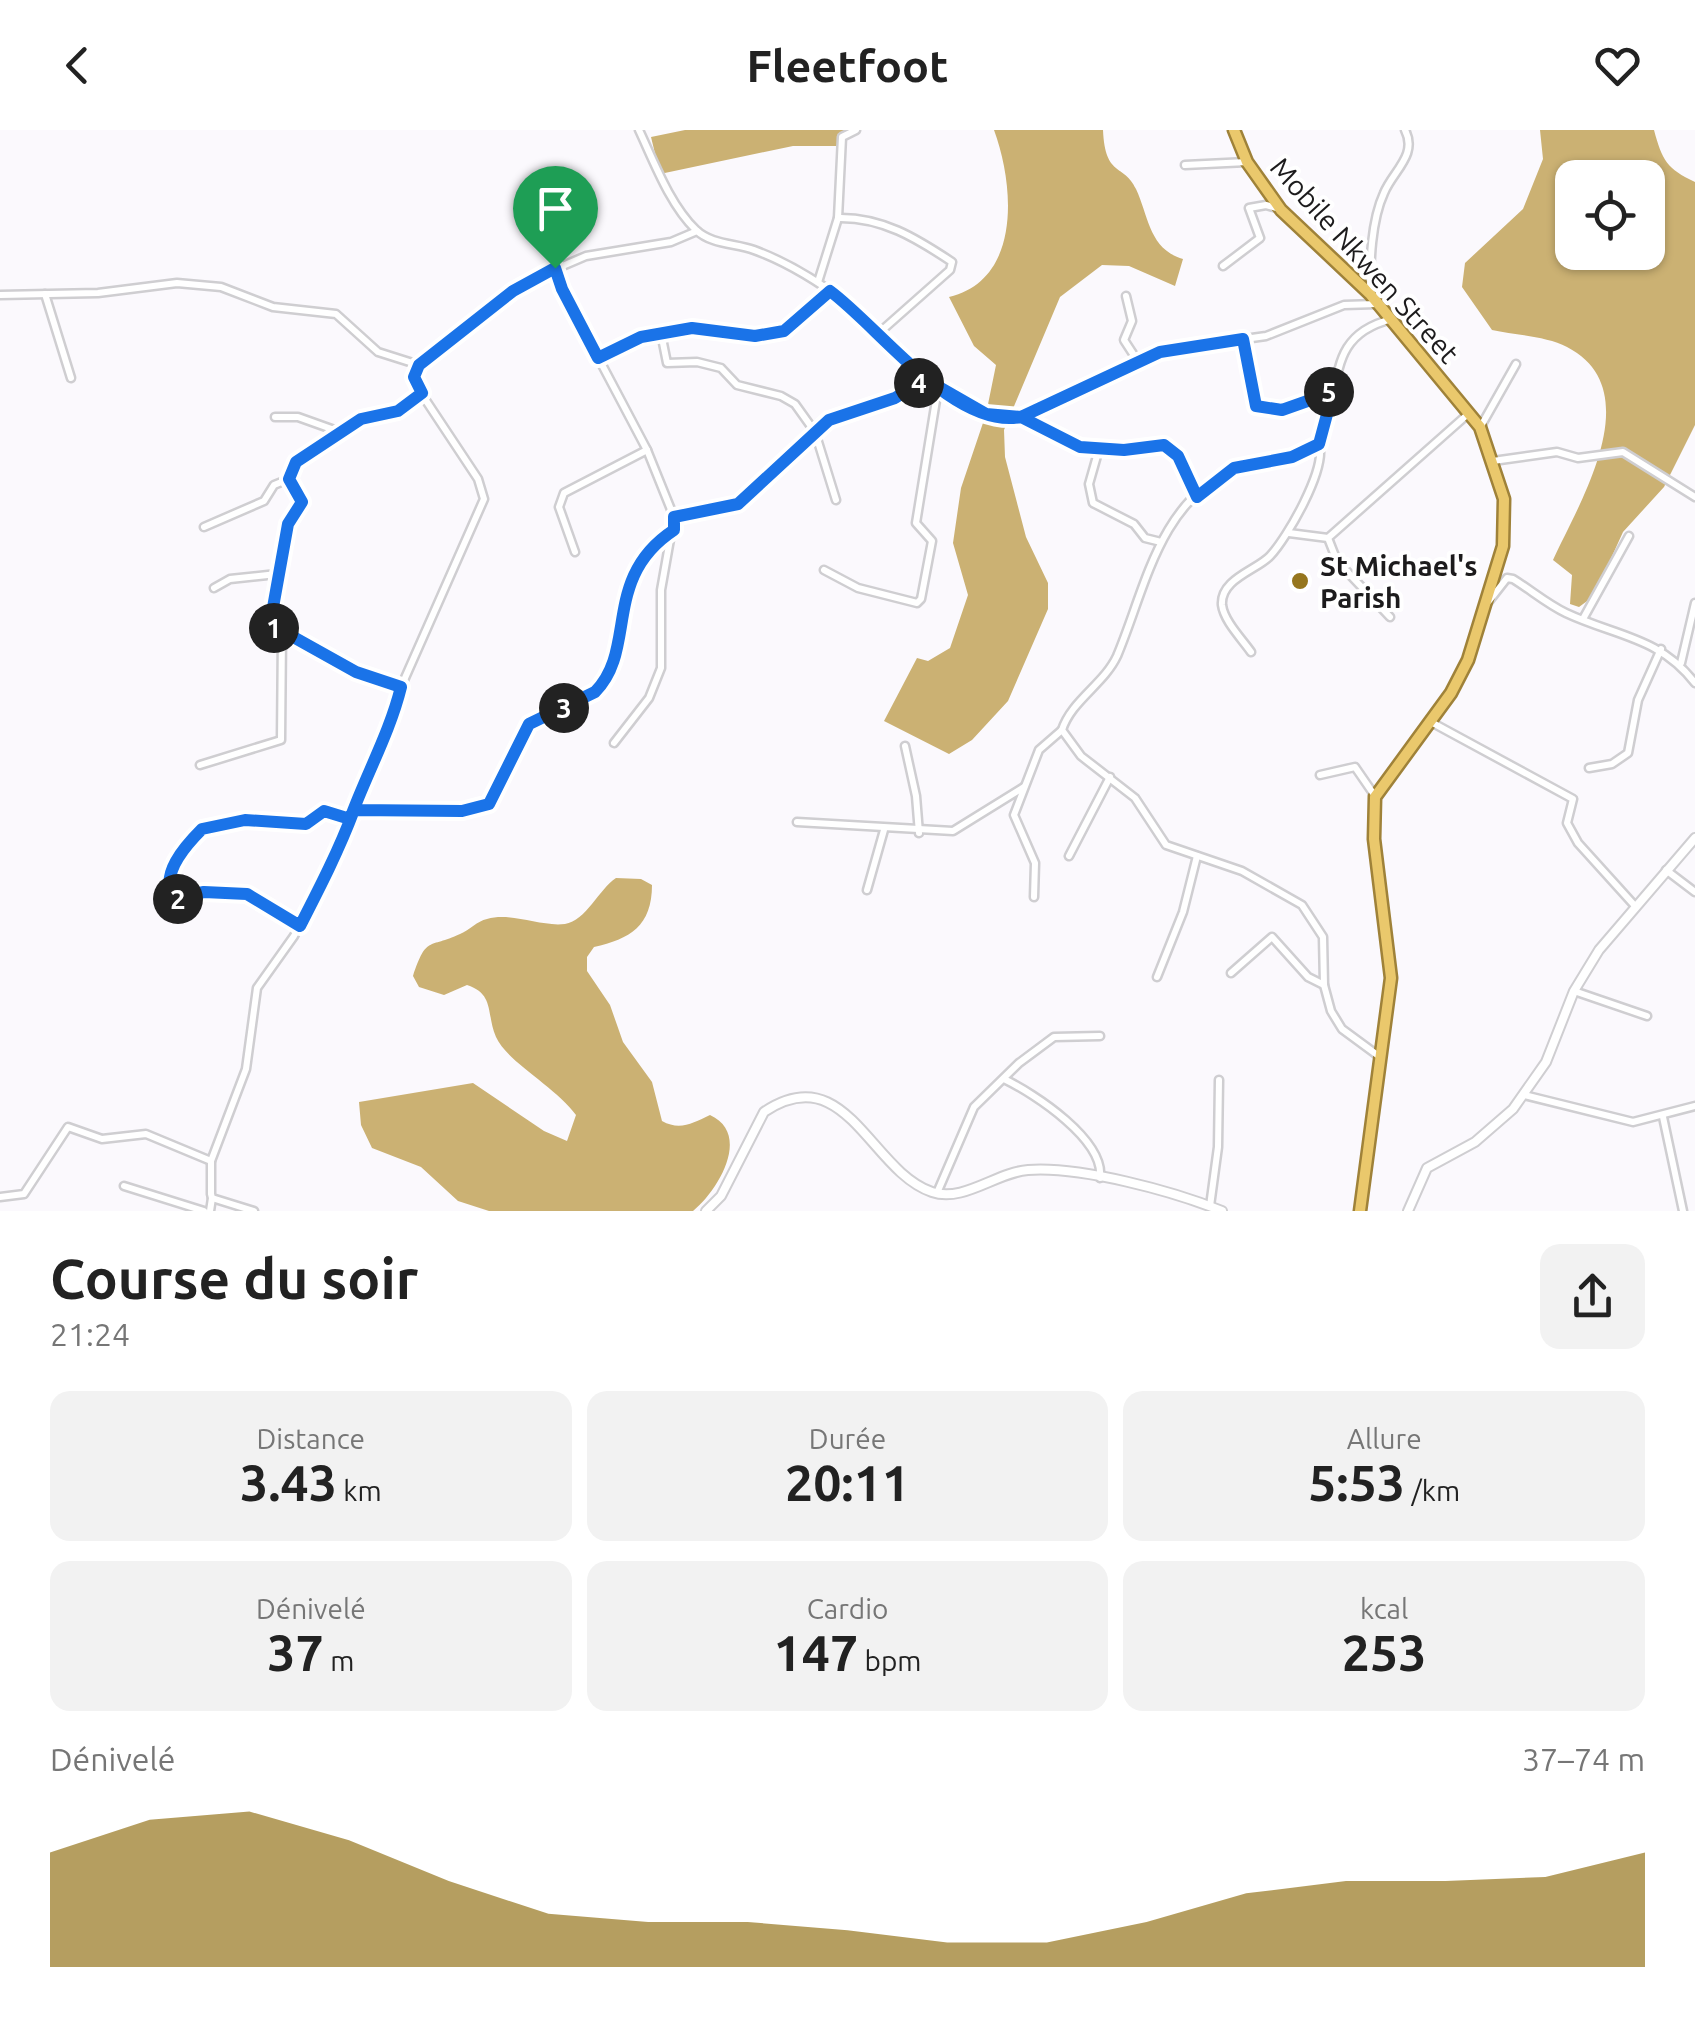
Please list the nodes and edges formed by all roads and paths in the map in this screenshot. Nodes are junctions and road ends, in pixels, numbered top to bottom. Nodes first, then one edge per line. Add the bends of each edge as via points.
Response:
1 (639, 130) edge
2 (856, 130) edge
3 (1234, 130) edge
4 (1405, 130) edge
5 (1246, 162) junction
6 (1184, 165) dead end
7 (1281, 210) junction
8 (838, 218) junction
9 (697, 230) junction
10 (1224, 266) dead end
11 (555, 268) junction
12 (818, 282) junction
13 (830, 291) junction
14 (45, 294) junction
15 (0, 295) edge
16 (1126, 296) dead end
17 (1374, 299) junction
18 (1393, 319) junction
19 (880, 332) junction
20 (660, 334) junction
21 (1243, 339) junction
22 (598, 358) junction
23 (1137, 360) junction
24 (1516, 364) dead end
25 (419, 365) junction
26 (71, 378) dead end
27 (925, 379) junction
28 (938, 388) junction
29 (1333, 392) junction
30 (422, 393) junction
31 (1470, 413) junction
32 (275, 417) dead end
33 (1021, 417) junction
34 (1480, 427) junction
35 (340, 432) junction
36 (815, 432) junction
37 (1319, 444) junction
38 (1100, 449) junction
39 (647, 450) junction
40 (1493, 461) junction
41 (289, 479) junction
42 (1695, 496) edge
43 (1197, 497) junction
44 (836, 500) dead end
45 (674, 517) junction
46 (204, 528) dead end
47 (674, 530) junction
48 (1289, 533) junction
49 (1629, 536) dead end
50 (1328, 538) junction
51 (1160, 542) junction
52 (575, 552) dead end
53 (824, 570) dead end
54 (277, 574) junction
55 (214, 588) dead end
56 (1490, 600) junction
57 (1695, 603) edge
58 (1390, 617) dead end
59 (1583, 619) junction
60 (282, 632) junction
61 (1661, 649) junction
62 (1251, 652) dead end
63 (1677, 655) junction
64 (1695, 683) edge
65 (401, 687) junction
66 (1431, 722) junction
67 (1062, 730) junction
68 (614, 743) dead end
69 (905, 746) dead end
70 (200, 765) dead end
71 (1589, 768) dead end
72 (1320, 775) dead end
73 (1110, 777) junction
74 (1024, 787) junction
75 (1376, 797) junction
76 (352, 814) junction
77 (797, 822) dead end
78 (884, 830) junction
79 (918, 833) junction
80 (1695, 838) edge
81 (1069, 856) dead end
82 (1197, 856) junction
83 (1665, 870) junction
84 (867, 890) dead end
85 (1695, 892) edge
86 (1034, 897) dead end
87 (1635, 906) junction
88 (300, 926) junction
89 (1231, 973) dead end
90 (1157, 977) dead end
91 (1324, 985) junction
92 (1574, 991) junction
93 (1647, 1016) dead end
94 (1100, 1036) dead end
95 (1380, 1057) junction
96 (1004, 1079) junction
97 (1219, 1080) dead end
98 (1524, 1095) junction
99 (1695, 1106) edge
100 (1663, 1117) junction
101 (212, 1161) junction
102 (1100, 1178) junction
103 (124, 1186) dead end
104 (936, 1194) junction
105 (0, 1197) edge
106 (212, 1198) junction
107 (1210, 1206) junction
108 (207, 1211) edge
109 (254, 1211) edge
110 (706, 1211) edge
111 (1222, 1211) edge
112 (1360, 1211) edge
113 (1408, 1211) edge
114 (1683, 1211) edge

1 - 9 street
2 - 8 street via 842,138
3 - 5 highway, Mobile Nkwen Street
4 - 17 street via 1405,161 1378,210
5 - 6 street
5 - 7 highway, Mobile Nkwen Street
7 - 10 street via 1266,204 1249,208 1260,238
7 - 17 highway, Mobile Nkwen Street
8 - 12 street
8 - 19 street via 885,223 952,262
9 - 11 street via 680,240
9 - 12 street
11 - 22 street
11 - 25 street via 513,291
12 - 13 street
13 - 19 street
13 - 20 street via 792,327 767,336 707,328
14 - 15 street
14 - 25 street via 176,283 220,287 273,307 336,314 378,352
14 - 26 street
16 - 23 street via 1132,322 1124,340
17 - 18 highway, Mobile Nkwen Street
17 - 21 street
18 - 29 street via 1356,334
18 - 31 highway, Mobile Nkwen Street
19 - 27 street
20 - 22 street
20 - 36 street via 665,361 721,368 737,386 781,396 804,413
21 - 23 street via 1171,348
21 - 29 street via 1256,406 1282,410
22 - 39 street
23 - 33 street
24 - 34 street
25 - 30 street via 414,377
27 - 28 street
27 - 36 street via 895,398 837,414
28 - 33 street via 986,414
28 - 53 street via 916,523 932,541 921,599 858,588
29 - 37 street
30 - 35 street via 398,411 369,415
30 - 65 street via 478,479 484,500
31 - 34 highway, Mobile Nkwen Street
31 - 50 street
32 - 35 street via 298,417
33 - 38 street via 1068,443
34 - 40 highway, Mobile Nkwen Street
35 - 41 street via 296,462
36 - 44 street
36 - 45 street via 738,504
37 - 43 street via 1292,457 1234,468
37 - 48 street via 1320,458
38 - 43 street via 1164,445 1178,456
38 - 51 street via 1089,484 1093,503
39 - 45 street
39 - 52 street via 564,493 559,507
40 - 42 street via 1613,450
40 - 56 highway, Mobile Nkwen Street via 1504,499 1503,546
41 - 46 street via 274,485 264,501
41 - 54 street via 302,502 288,524
43 - 51 street
45 - 47 street
47 - 68 street via 661,590 661,668 649,698
47 - 76 street via 649,546 634,572 604,684 529,724 489,804 462,811
48 - 50 street
48 - 62 street via 1224,597 1224,609
49 - 59 street
50 - 58 street via 1337,561
51 - 67 street via 1110,669
54 - 55 street via 230,579
54 - 60 street via 270,624
56 - 59 street via 1507,578
56 - 66 highway, Mobile Nkwen Street via 1468,660
57 - 63 street
59 - 61 street
60 - 65 street via 376,682
60 - 70 street via 281,740
61 - 63 street
61 - 71 street via 1638,700 1628,753
63 - 64 street
65 - 76 street
66 - 75 highway, Mobile Nkwen Street
66 - 87 street via 1573,799 1567,824 1578,843
67 - 73 street via 1080,756
67 - 74 street via 1039,750
69 - 79 street
72 - 75 street via 1355,767
73 - 81 street
73 - 82 street via 1145,808 1166,845
74 - 79 street via 963,828
74 - 86 street via 1014,822 1035,863
75 - 95 highway via 1374,839 1392,978
76 - 88 street
76 - 88 street via 324,811 306,824 229,820 202,829 170,874 175,898 247,894
77 - 78 street
78 - 79 street
78 - 84 street
80 - 83 street
82 - 90 street
82 - 91 street via 1242,871 1302,905 1323,937
83 - 85 street
83 - 87 street
87 - 92 street
88 - 101 street via 257,988 246,1069
89 - 91 street via 1272,937
91 - 95 street via 1336,1021
92 - 93 street
92 - 98 street via 1546,1062
94 - 96 street via 1054,1036
95 - 112 highway
96 - 102 street via 1064,1116 1100,1160
96 - 104 street via 974,1107
97 - 107 street
98 - 100 street via 1634,1122
98 - 113 street via 1486,1134 1428,1168
99 - 100 street
100 - 114 street
101 - 105 street via 146,1134 102,1140 68,1127 24,1194
101 - 106 street
102 - 104 street via 1017,1170
102 - 107 street
103 - 108 street
104 - 110 street via 908,1178 840,1109 806,1097 764,1112 722,1196
106 - 108 street
106 - 109 street
107 - 111 street

